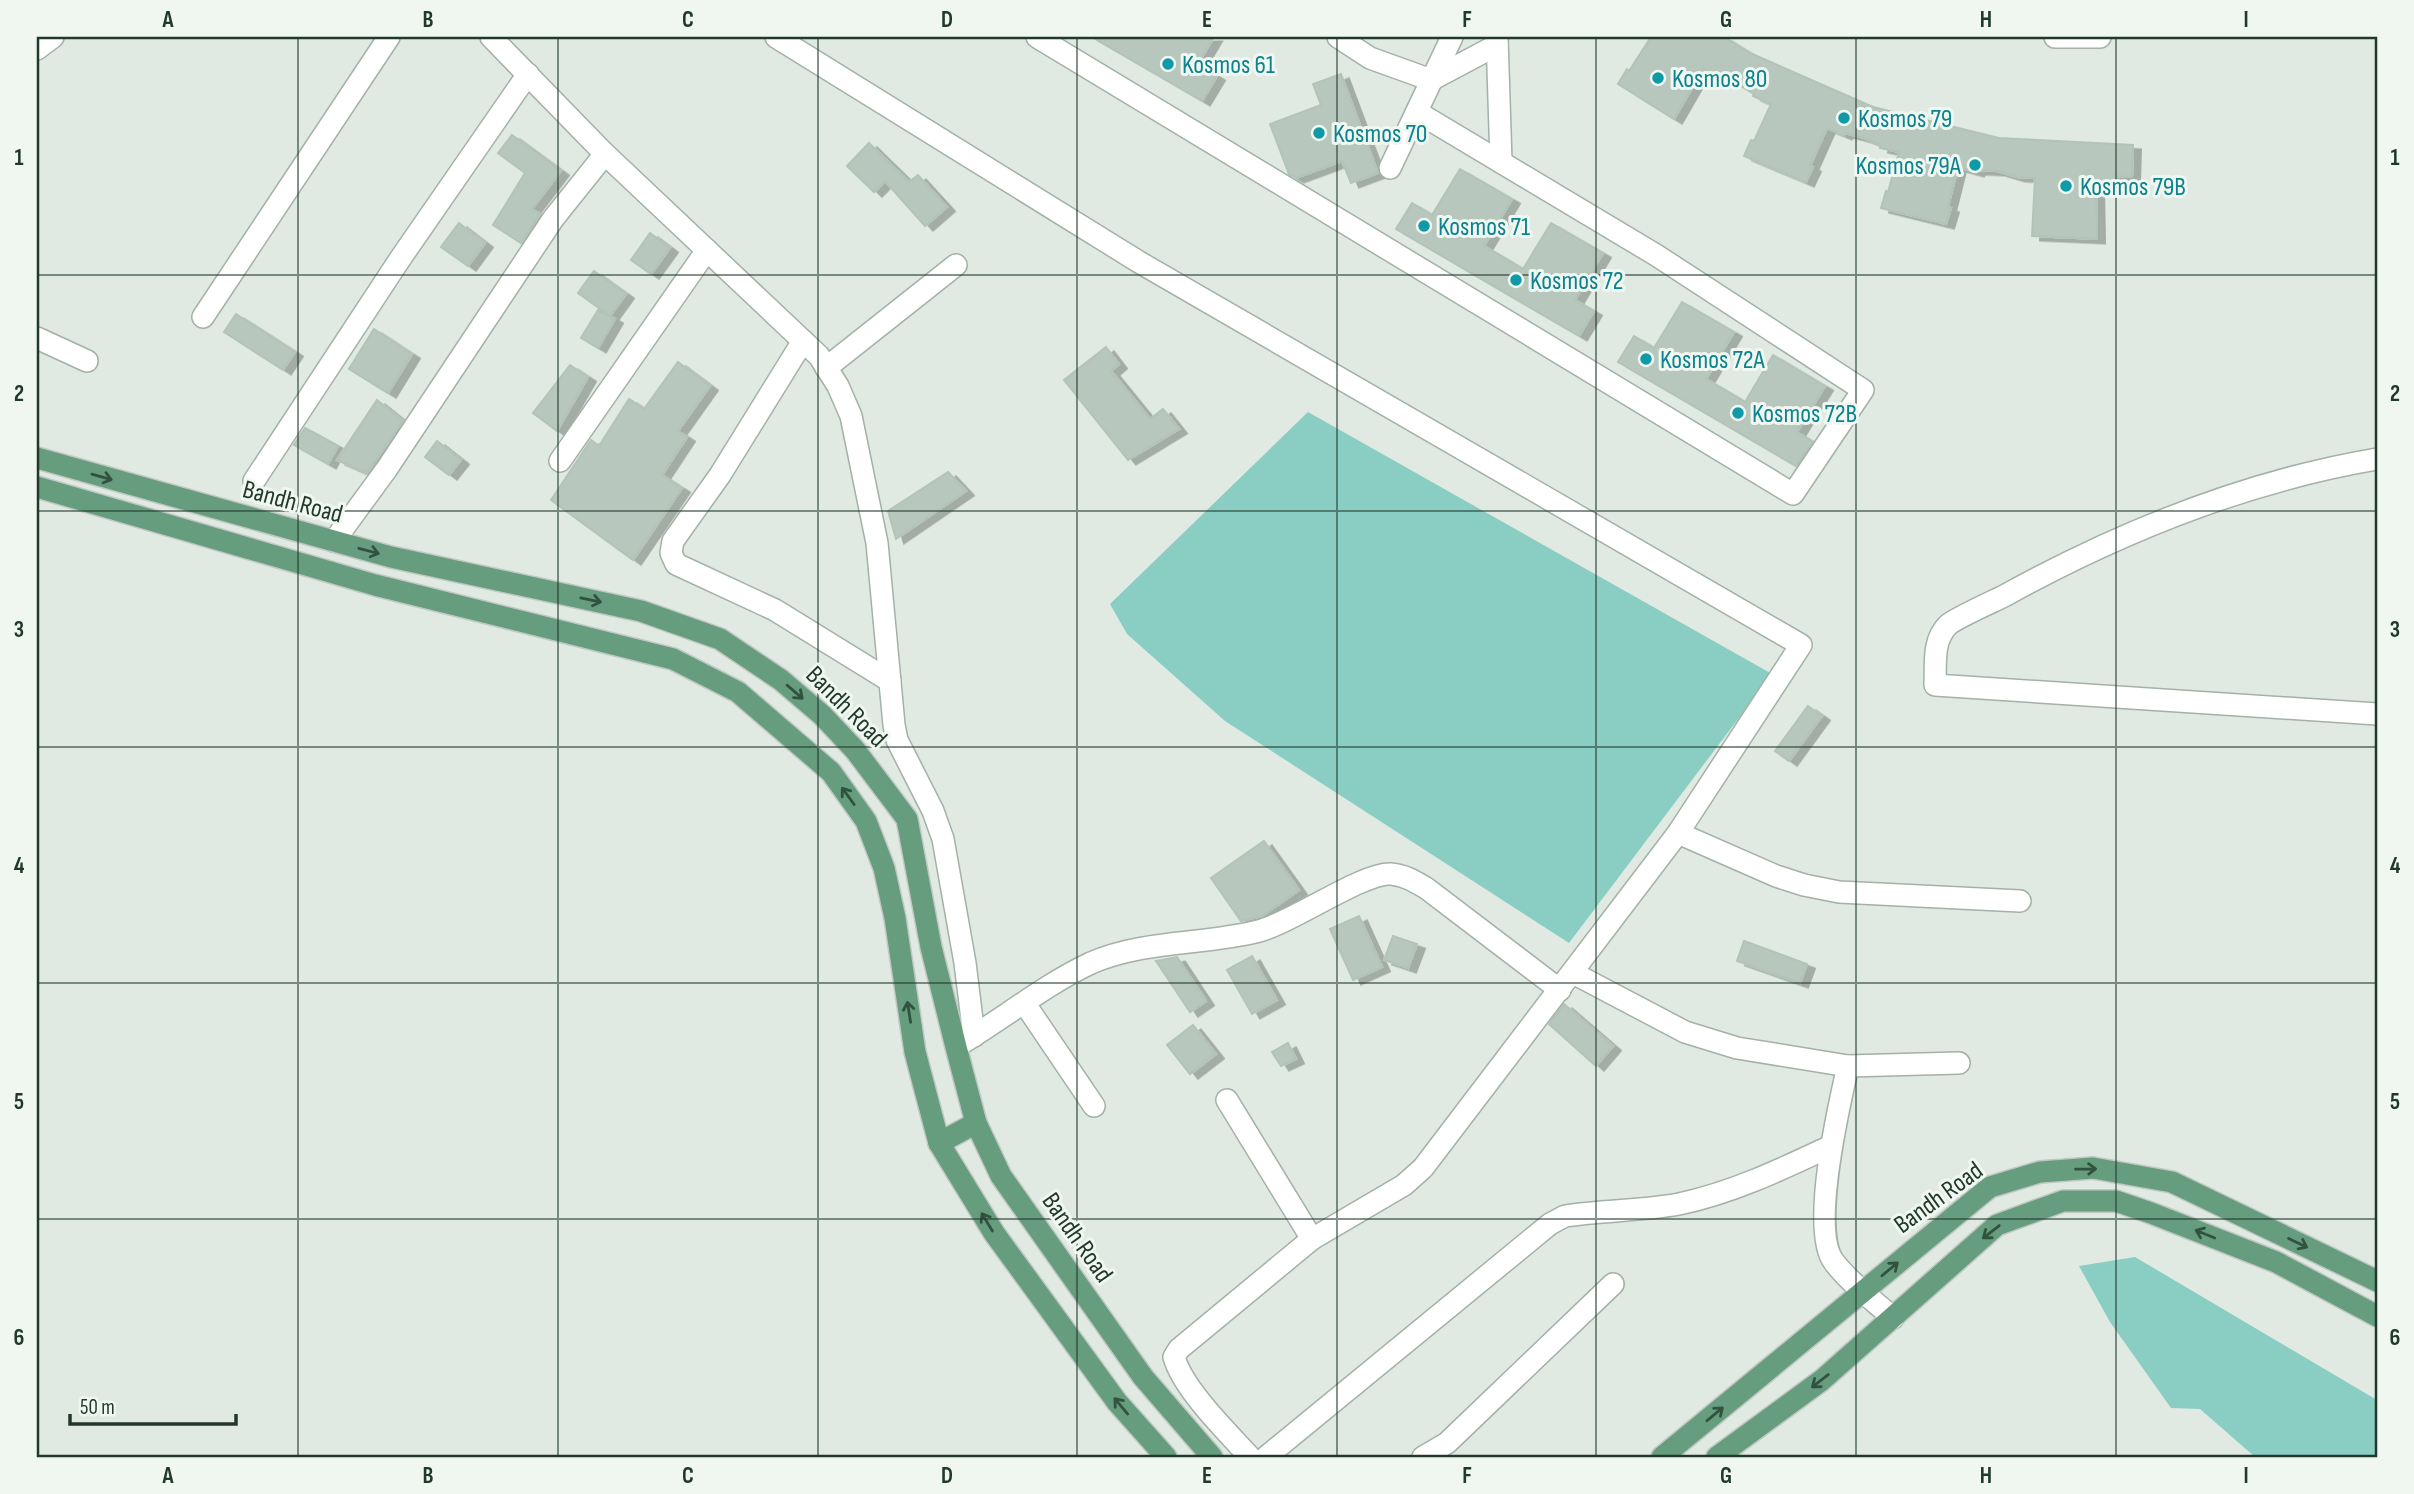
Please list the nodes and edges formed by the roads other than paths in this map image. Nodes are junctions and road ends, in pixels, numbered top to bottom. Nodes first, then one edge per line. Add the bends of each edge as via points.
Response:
1 (53, 37) edge
2 (388, 37) edge
3 (491, 37) edge
4 (776, 37) edge
5 (1037, 37) edge
6 (1338, 37) edge
7 (1451, 37) edge
8 (2055, 37) edge
9 (2100, 37) edge
10 (1497, 41) edge
11 (37, 49) edge
12 (528, 74) junction
13 (1431, 80) junction
14 (1417, 112) junction
15 (605, 154) junction
16 (1501, 162) junction
17 (1390, 168) dead end
18 (707, 250) junction
19 (956, 265) dead end
20 (203, 317) dead end
21 (37, 338) edge
22 (803, 341) junction
23 (87, 360) dead end
24 (826, 368) junction
25 (37, 458) edge
26 (2377, 459) edge
27 (560, 461) dead end
28 (254, 481) dead end
29 (37, 487) edge
30 (334, 541) junction
31 (890, 681) junction
32 (2377, 714) edge
33 (1678, 833) junction
34 (2020, 901) dead end
35 (1567, 981) junction
36 (1026, 1004) junction
37 (975, 1036) junction
38 (956, 1047) junction
39 (1959, 1063) dead end
40 (1848, 1066) junction
41 (1227, 1100) dead end
42 (1094, 1106) dead end
43 (976, 1123) junction
44 (939, 1143) junction
45 (1831, 1146) junction
46 (1312, 1239) junction
47 (2377, 1281) edge
48 (1613, 1284) dead end
49 (1863, 1290) junction
50 (2377, 1316) edge
51 (1892, 1318) junction
52 (1166, 1457) edge
53 (1212, 1457) edge
54 (1250, 1457) edge
55 (1266, 1457) edge
56 (1423, 1457) edge
57 (1662, 1457) edge
58 (1717, 1457) edge

1 - 11 street
2 - 20 street
3 - 12 street
4 - 33 street via 1139,262 1801,645
5 - 16 street via 1793,494 1863,390 1656,255
6 - 13 street via 1370,58
7 - 13 street
8 - 9 street
10 - 13 street
10 - 16 street
12 - 15 street
12 - 28 street
13 - 14 street
14 - 16 street
14 - 17 street
15 - 18 street
15 - 30 street via 553,219
18 - 22 street
18 - 27 street
19 - 24 street
21 - 23 street
22 - 24 street
22 - 31 street via 673,541 671,553 676,564 775,610
24 - 31 street via 851,416 863,474 877,543
25 -> 30 main road, Bandh Road
26 - 32 street via 2266,484 2102,546 2041,575 1949,624 1936,643 1935,685
44 -> 29 main road via 915,1052 884,868 866,821 831,772 738,692 673,659 375,585
30 -> 38 main road, Bandh Road via 641,611 720,639 781,680 855,750 907,819
31 - 37 street via 897,740 933,811 948,860
33 - 34 street via 1776,876 1839,892
33 - 35 street
35 - 36 street via 1426,887 1388,873 1259,931 1128,951 1094,962
35 - 40 street via 1685,1032 1737,1048
35 - 46 street via 1423,1168 1404,1185
36 - 37 street
36 - 42 street
37 - 38 street
38 - 43 main road, Bandh Road
39 - 40 street
40 - 45 street
41 - 46 street
43 - 44 main road
43 - 53 main road, Bandh Road via 1001,1176 1143,1377
52 -> 44 main road via 1117,1402 994,1233
45 - 49 street via 1826,1243 1832,1261
45 - 55 street via 1708,1197 1675,1205 1565,1216 1550,1224
46 - 54 street via 1193,1336 1174,1357 1177,1369 1210,1413
49 -> 47 main road, Bandh Road via 1990,1187 2040,1172 2093,1168 2172,1182
48 - 56 street via 1447,1443
49 - 51 street
57 -> 49 main road, Bandh Road
50 -> 51 main road via 2276,1262 2151,1213 2116,1201 2063,1201 1997,1225
51 -> 58 main road via 1822,1380

